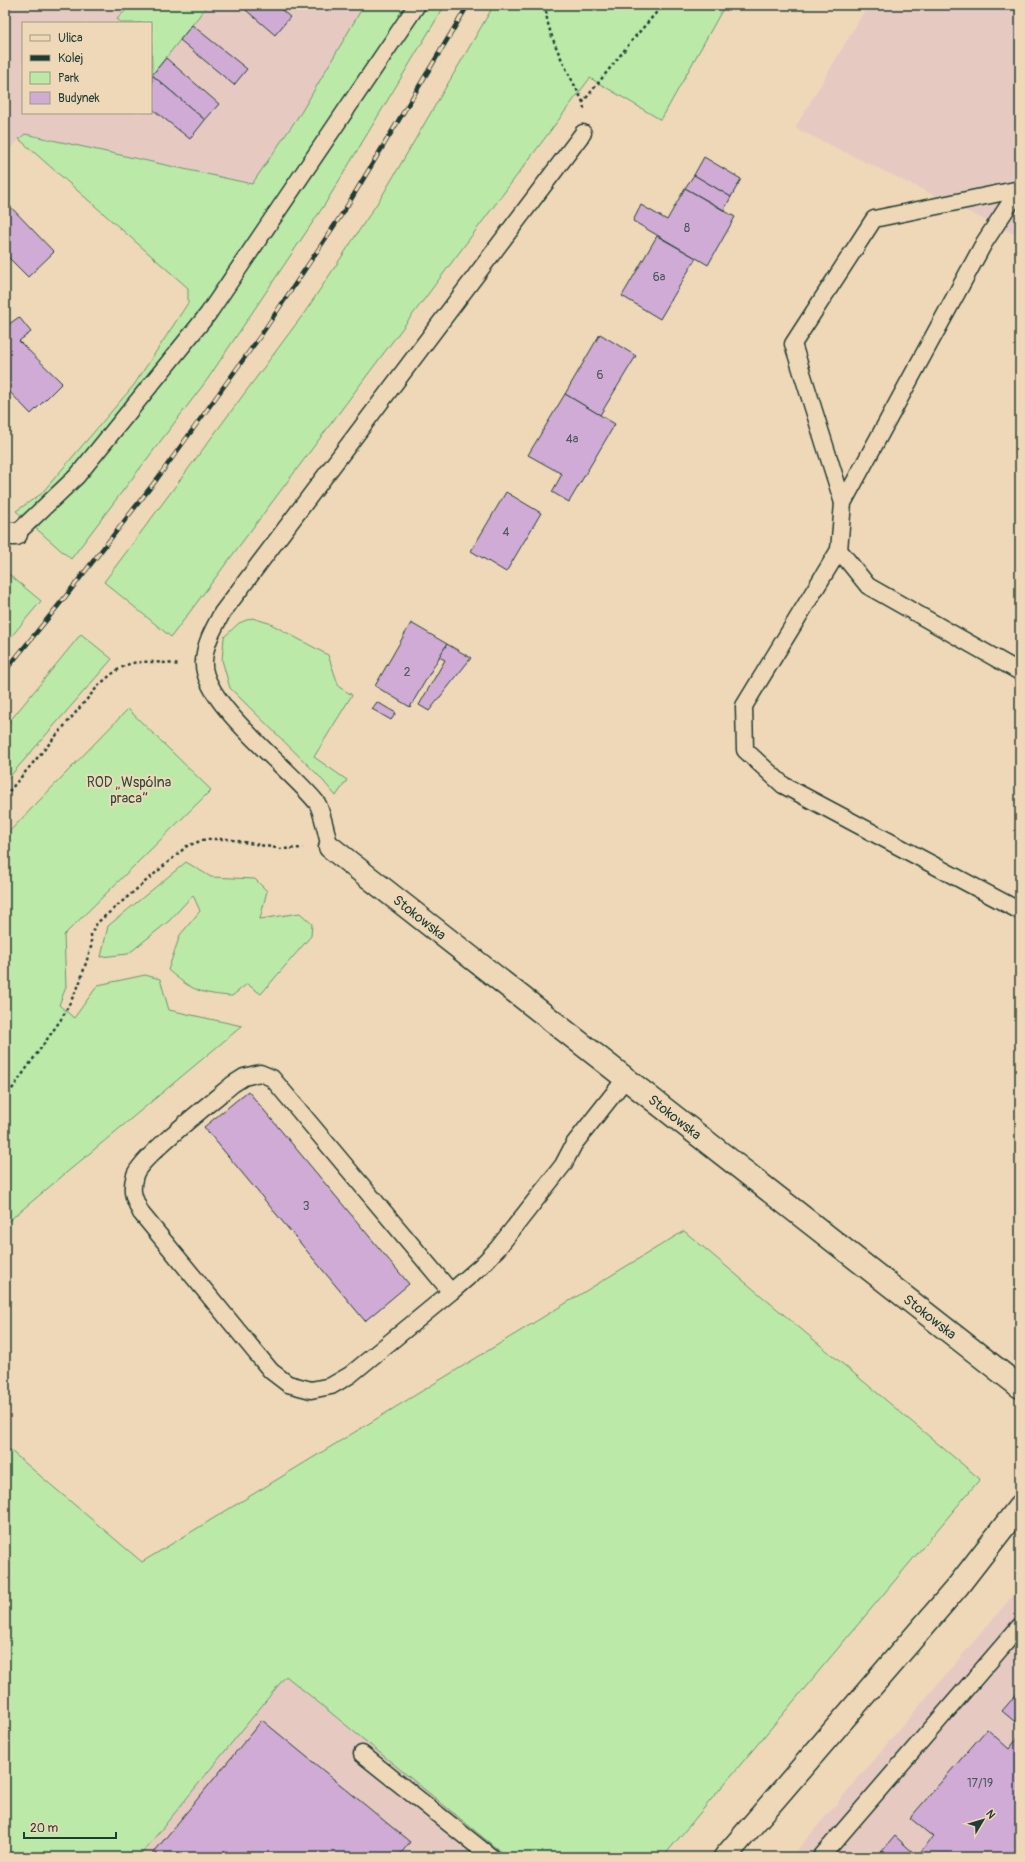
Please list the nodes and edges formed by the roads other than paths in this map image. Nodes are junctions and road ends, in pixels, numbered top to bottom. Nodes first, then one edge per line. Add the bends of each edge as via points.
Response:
1 (417, 5) edge
2 (583, 133) road end
3 (1020, 189) edge
4 (843, 503) junction
5 (11, 534) edge
6 (839, 550) junction
7 (1020, 672) edge
8 (330, 847) joint
9 (1020, 911) edge
10 (626, 1078) junction
11 (451, 1292) junction
12 (1020, 1387) edge
13 (1020, 1506) edge
14 (1020, 1626) edge
15 (362, 1754) dead end
16 (491, 1857) edge
17 (725, 1857) edge
18 (821, 1857) edge

1 - 5 lane via 208,314 78,476
2 - 8 lane via 222,613 208,640 204,662 206,678 218,699 318,804
3 - 4 lane via 984,243
3 - 4 lane via 874,219 793,344
4 - 6 lane
6 - 7 lane via 868,586
6 - 9 lane via 744,706 745,750 782,785
8 - 10 street, Stokowska
10 - 11 lane via 574,1144 563,1165 498,1248
10 - 12 street, Stokowska
11 - 11 lane via 272,1078 260,1073 244,1077 233,1084 149,1156 135,1174 132,1193 141,1213 271,1371 288,1384 311,1390 331,1386 350,1375
13 - 17 street via 958,1586
14 - 18 lane
15 - 16 lane

